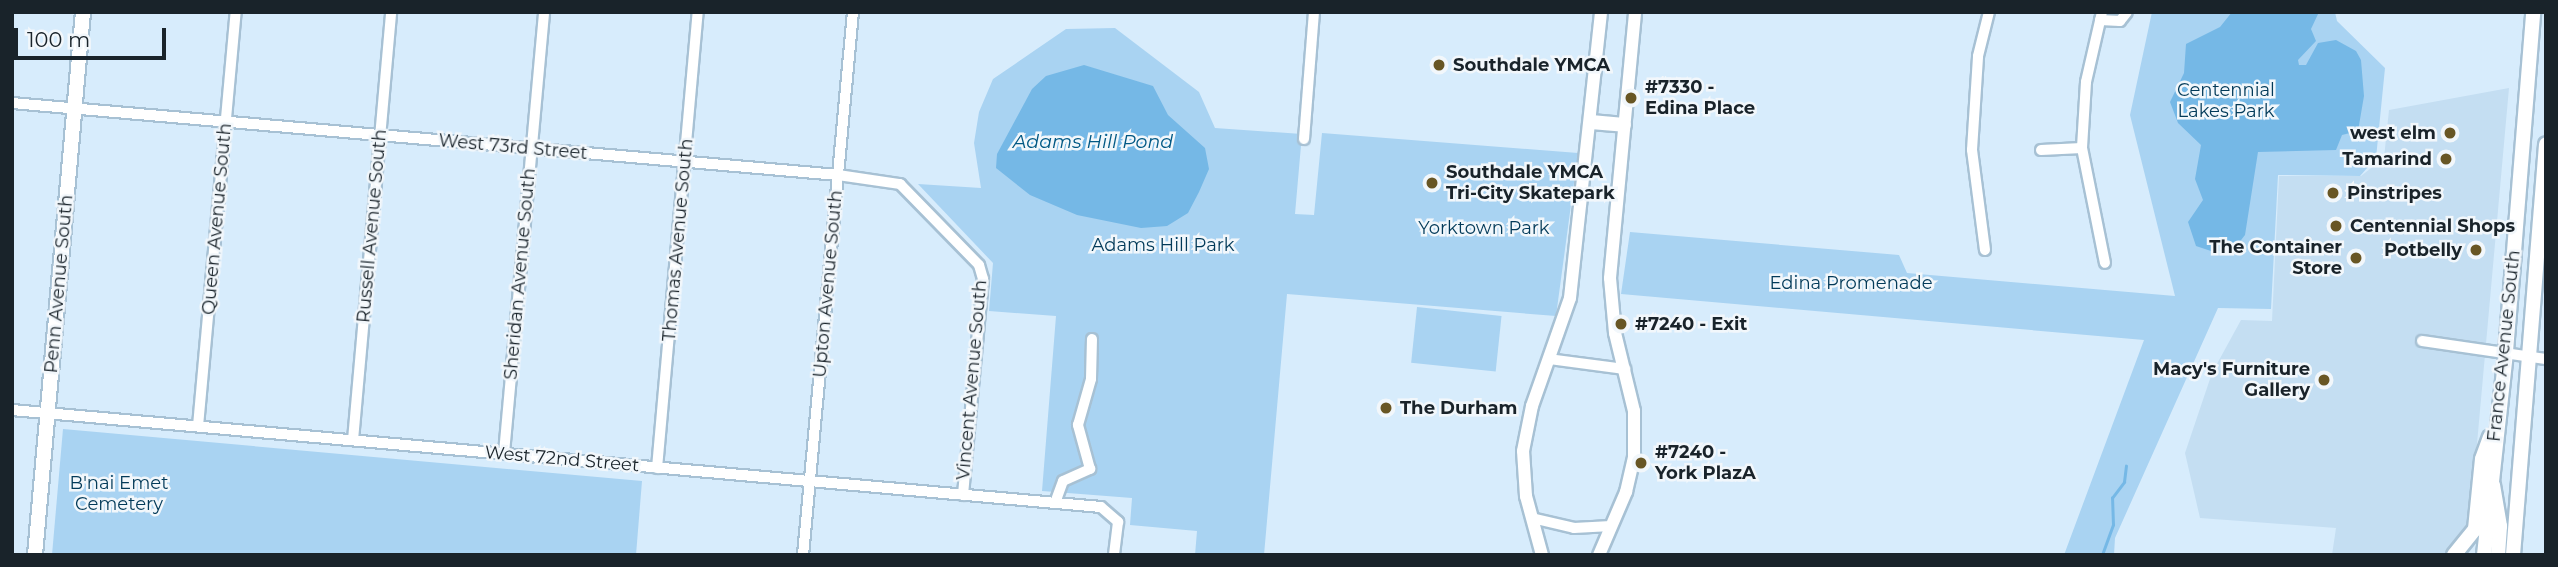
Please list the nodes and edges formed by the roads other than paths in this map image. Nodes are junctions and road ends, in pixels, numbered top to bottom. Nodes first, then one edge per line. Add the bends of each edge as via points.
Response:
1 (83, 12) edge
2 (236, 12) edge
3 (391, 12) edge
4 (544, 12) edge
5 (698, 12) edge
6 (853, 12) edge
7 (1314, 12) edge
8 (1601, 12) edge
9 (1635, 12) edge
10 (1989, 12) edge
11 (2127, 12) edge
12 (2533, 12) edge
13 (2101, 16) edge
14 (12, 103) edge
15 (74, 109) junction
16 (226, 122) junction
17 (1591, 122) junction
18 (1624, 125) junction
19 (380, 135) junction
20 (1304, 139) dead end
21 (2546, 144) edge
22 (2081, 148) junction
23 (531, 149) junction
24 (2041, 150) dead end
25 (685, 162) junction
26 (838, 175) junction
27 (1984, 250) dead end
28 (2105, 263) dead end
29 (979, 265) joint
30 (1092, 339) dead end
31 (2422, 341) dead end
32 (2506, 351) junction
33 (2529, 356) junction
34 (1549, 359) junction
35 (2546, 359) edge
36 (1625, 369) junction
37 (12, 410) edge
38 (2498, 413) junction
39 (47, 414) junction
40 (198, 426) junction
41 (353, 440) junction
42 (504, 453) junction
43 (657, 468) junction
44 (2491, 480) junction
45 (810, 481) junction
46 (963, 495) junction
47 (1055, 503) junction
48 (1536, 519) junction
49 (1611, 526) junction
50 (35, 555) edge
51 (803, 555) edge
52 (1114, 555) edge
53 (1542, 555) edge
54 (1599, 555) edge
55 (2454, 555) edge
56 (2484, 555) edge
57 (2498, 555) edge
58 (2513, 555) edge

1 - 15 main road, Penn Avenue South
2 - 16 street, Queen Avenue South
3 - 19 street, Russell Avenue South
4 - 23 street, Sheridan Avenue South
5 - 25 street, Thomas Avenue South
6 - 26 street, Upton Avenue South
7 - 20 street
8 - 17 street
9 - 18 street
10 - 27 street via 1978,56 1972,150
11 - 13 street via 2120,21
12 - 32 main road, France Avenue South
13 - 22 street via 2086,82
14 - 15 street, West 73rd Street
15 - 16 street, West 73rd Street
15 - 39 main road, Penn Avenue South
16 - 19 street, West 73rd Street
16 - 40 street, Queen Avenue South
17 - 18 main road
17 - 34 street via 1567,309
18 - 36 street via 1610,278 1615,333
19 - 23 street, West 73rd Street
19 - 41 street, Russell Avenue South
21 - 33 main road, France Avenue South
22 - 24 street
22 - 28 street
23 - 25 street, West 73rd Street
23 - 42 street, Sheridan Avenue South
25 - 26 street, West 73rd Street
25 - 43 street, Thomas Avenue South
26 - 29 street, West 73rd Street via 900,184
26 - 45 street, Upton Avenue South
29 - 46 street, Vincent Avenue South via 984,279
30 - 47 street via 1091,379 1078,425 1090,470 1063,481
31 - 32 street
32 - 33 street
32 - 38 main road, France Avenue South
33 - 35 street
33 - 58 main road, France Avenue South
34 - 36 street
34 - 48 street via 1523,451 1526,496
36 - 49 street via 1634,411 1634,456
37 - 39 street, West 72nd Street
38 - 44 main road, France Avenue South
38 - 55 main road via 2482,459 2475,529
39 - 40 street, West 72nd Street
39 - 50 main road, Penn Avenue South
40 - 41 street, West 72nd Street
41 - 42 street, West 72nd Street
42 - 43 street, West 72nd Street
43 - 45 street, West 72nd Street
44 - 56 main road, France Avenue South
44 - 57 main road via 2498,497
45 - 46 street, West 72nd Street
45 - 51 street, Upton Avenue South
46 - 47 street, West 72nd Street
47 - 52 street, West 72nd Street via 1111,512 1118,522
48 - 49 street via 1574,528
48 - 53 street
49 - 54 street

